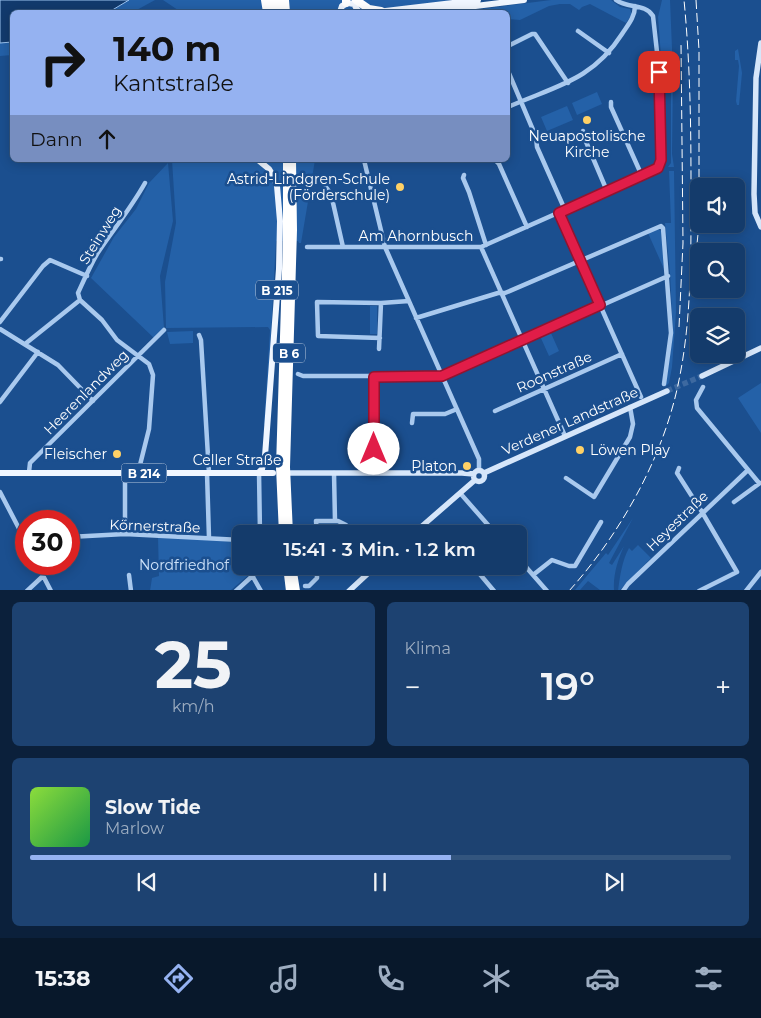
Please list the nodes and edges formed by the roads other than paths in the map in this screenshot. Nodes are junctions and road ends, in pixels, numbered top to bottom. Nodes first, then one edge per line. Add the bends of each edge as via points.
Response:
1 (478, 0) edge
2 (524, 0) edge
3 (616, 0) edge
4 (350, 1) edge
5 (635, 6) junction
6 (341, 10) edge
7 (374, 10) edge
8 (395, 10) edge
9 (444, 10) edge
10 (578, 31) dead end
11 (761, 42) edge
12 (510, 45) edge
13 (609, 53) junction
14 (510, 76) edge
15 (758, 78) edge
16 (568, 82) junction
17 (521, 101) junction
18 (611, 102) dead end
19 (510, 106) edge
20 (584, 131) dead end
21 (758, 135) edge
22 (260, 162) edge
23 (288, 162) edge
24 (364, 162) edge
25 (497, 162) edge
26 (758, 165) edge
27 (464, 175) dead end
28 (642, 176) junction
29 (145, 183) dead end
30 (326, 187) dead end
31 (607, 191) junction
32 (565, 210) junction
33 (559, 213) junction
34 (527, 227) junction
35 (761, 227) edge
36 (483, 246) junction
37 (307, 247) dead end
38 (343, 247) junction
39 (385, 247) junction
40 (580, 260) junction
41 (87, 276) junction
42 (668, 276) junction
43 (502, 293) junction
44 (80, 300) junction
45 (409, 301) junction
46 (381, 303) junction
47 (600, 305) junction
48 (416, 318) junction
49 (0, 322) edge
50 (0, 329) edge
51 (164, 330) dead end
52 (199, 335) dead end
53 (380, 338) junction
54 (522, 340) junction
55 (25, 344) junction
56 (761, 348) edge
57 (379, 349) dead end
58 (38, 352) junction
59 (622, 354) junction
60 (139, 356) junction
61 (298, 374) dead end
62 (442, 376) junction
63 (702, 376) tunnel mouth
64 (374, 377) junction
65 (664, 384) dead end
66 (703, 387) dead end
67 (544, 389) junction
68 (667, 391) tunnel mouth
69 (641, 397) dead end
70 (93, 401) junction
71 (0, 402) edge
72 (630, 407) junction
73 (457, 409) junction
74 (495, 411) dead end
75 (412, 422) dead end
76 (565, 436) junction
77 (265, 456) junction
78 (679, 468) dead end
79 (748, 470) junction
80 (29, 472) junction
81 (259, 472) junction
82 (0, 473) edge
83 (125, 473) junction
84 (138, 473) junction
85 (208, 473) junction
86 (273, 473) junction
87 (334, 473) junction
88 (373, 473) junction
89 (478, 475) junction
90 (566, 478) dead end
91 (760, 483) edge
92 (0, 492) edge
93 (460, 493) junction
94 (734, 502) dead end
95 (702, 512) junction
96 (15, 520) edge
97 (335, 521) junction
98 (601, 522) dead end
99 (260, 525) edge
100 (285, 525) edge
101 (286, 525) edge
102 (316, 525) edge
103 (346, 525) edge
104 (423, 525) edge
105 (488, 525) edge
106 (125, 534) junction
107 (80, 536) edge
108 (208, 538) junction
109 (232, 539) edge
110 (527, 568) edge
111 (761, 572) edge
112 (129, 575) dead end
113 (290, 575) edge
114 (317, 575) edge
115 (366, 575) edge
116 (481, 575) edge
117 (533, 575) junction
118 (43, 576) joint
119 (252, 577) joint
120 (305, 586) dead end
121 (27, 590) edge
122 (51, 590) edge
123 (131, 590) edge
124 (236, 590) edge
125 (261, 590) edge
126 (293, 590) edge
127 (349, 590) edge
128 (494, 590) edge
129 (547, 590) edge
130 (624, 590) edge
131 (699, 590) edge
132 (746, 590) edge

1 - 8 main road
2 - 9 main road
3 - 5 street via 626,6
4 - 6 main road
4 - 7 highway
5 - 13 street via 634,15
5 - 28 street, Am Ahornbusch via 649,10 654,21 660,93 661,160 658,168
10 - 13 street
11 - 15 main road
12 - 16 street via 535,34
13 - 16 street via 594,67
14 - 17 street
15 - 21 main road
16 - 17 street
17 - 19 street
17 - 32 street
18 - 28 street
20 - 31 street
21 - 26 main road
22 - 77 main road, B 215 via 269,169 275,181 280,221
23 - 101 highway, B 6, bridge via 293,230 283,467
24 - 39 street
25 - 34 street
26 - 35 main road via 754,208
27 - 36 street
28 - 31 street, Am Ahornbusch
29 - 41 street, Steinweg
30 - 38 street via 331,194
31 - 32 street, Am Ahornbusch
32 - 33 street, Am Ahornbusch
33 - 34 street, Am Ahornbusch
33 - 40 street
34 - 36 street, Am Ahornbusch
36 - 39 street, Am Ahornbusch
36 - 43 street
37 - 38 street, Am Ahornbusch
38 - 39 street, Am Ahornbusch
39 - 45 street
40 - 42 street via 661,226
40 - 43 street
40 - 47 street
41 - 44 street, Steinweg via 78,293
41 - 49 street via 50,260
42 - 47 street
42 - 65 street via 671,333
43 - 48 street
43 - 54 street
44 - 55 street
44 - 60 street via 102,320 117,340
45 - 46 street
45 - 48 street
46 - 53 street
46 - 53 street via 318,302 318,336
47 - 54 street
47 - 59 street
48 - 62 street
50 - 55 street
51 - 60 street, Heerenlandweg
52 - 85 street
53 - 57 street
54 - 62 street
54 - 67 street
55 - 58 street
56 - 63 main road
58 - 70 street via 58,365
58 - 71 street
59 - 67 street, Roonstraße
59 - 69 street
60 - 70 street, Heerenlandweg
60 - 84 street via 149,364 154,384 149,429
61 - 64 street
62 - 64 street
62 - 73 street
64 - 88 street
66 - 79 street via 696,400 697,408
67 - 74 street, Roonstraße
67 - 76 street
68 - 72 main road, Verdener Landstraße
70 - 80 street, Heerenlandweg via 30,463
72 - 76 main road, Verdener Landstraße
72 - 90 street via 633,424 630,436 594,497
73 - 75 street via 445,414 413,414
73 - 89 street via 479,459
76 - 89 main road, Verdener Landstraße
77 - 81 main road
77 - 86 main road, B 215
78 - 95 street via 677,473
79 - 91 street
79 - 95 street, Heyestraße
80 - 82 main road, Celler Straße / B 214
80 - 83 main road, Celler Straße / B 214
81 - 85 main road, Celler Straße / B 214
81 - 86 main road, Celler Straße / B 214
81 - 99 street
83 - 84 main road, Celler Straße / B 214
83 - 106 street
84 - 85 main road, Celler Straße / B 214
85 - 108 street
86 - 87 main road, Celler Straße
86 - 100 main road via 282,483
87 - 88 main road, Celler Straße
87 - 97 street
88 - 89 main road, Celler Straße
89 - 93 main road, Verdener Landstraße
91 - 94 street
92 - 96 street
93 - 104 main road, Verdener Landstraße
93 - 105 street
95 - 130 street, Heyestraße
95 - 131 street via 737,572
97 - 102 street via 316,521
97 - 103 street
98 - 117 street via 575,566 552,560
106 - 107 street, Körnerstraße
106 - 108 street, Körnerstraße
108 - 109 street, Körnerstraße
110 - 117 street
111 - 132 street
112 - 123 street
113 - 126 highway
114 - 120 street via 309,586
115 - 127 main road
116 - 128 street
117 - 129 street
118 - 121 street
118 - 122 street
119 - 124 street
119 - 125 street

